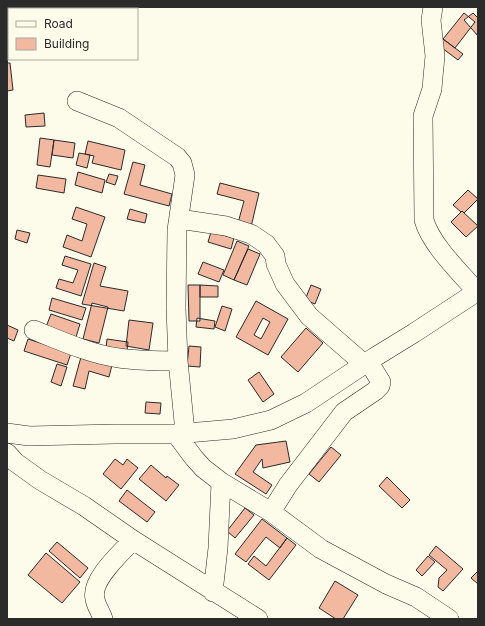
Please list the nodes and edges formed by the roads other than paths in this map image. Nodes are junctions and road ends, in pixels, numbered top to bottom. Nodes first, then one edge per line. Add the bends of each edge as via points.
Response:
1 (433, 7) edge
2 (77, 101) dead end
3 (179, 219) junction
4 (478, 291) edge
5 (34, 330) dead end
6 (178, 361) junction
7 (366, 362) junction
8 (7, 433) edge
9 (181, 433) junction
10 (7, 453) edge
11 (221, 482) junction
12 (271, 512) junction
13 (133, 540) junction
14 (213, 592) junction
15 (103, 619) edge
16 (258, 619) edge
17 (449, 619) edge

1 - 4 street via 431,20 435,56 432,89 423,116 424,220 434,241
2 - 3 street via 119,118 177,157 182,163 184,175
3 - 6 street via 176,308
3 - 7 street via 226,226 251,234 266,244 275,256 285,284 309,316
4 - 7 street
5 - 6 street via 75,347 118,358
6 - 9 street
7 - 9 street via 306,403 271,420 233,429
7 - 12 street via 382,382 380,386 344,412 288,485
8 - 9 street via 29,436
9 - 11 street via 194,458
10 - 13 street via 40,480 84,506
11 - 12 street
11 - 14 street
12 - 17 street via 320,549 416,597
13 - 14 street
13 - 15 street via 102,574 96,586 94,598
14 - 16 street

